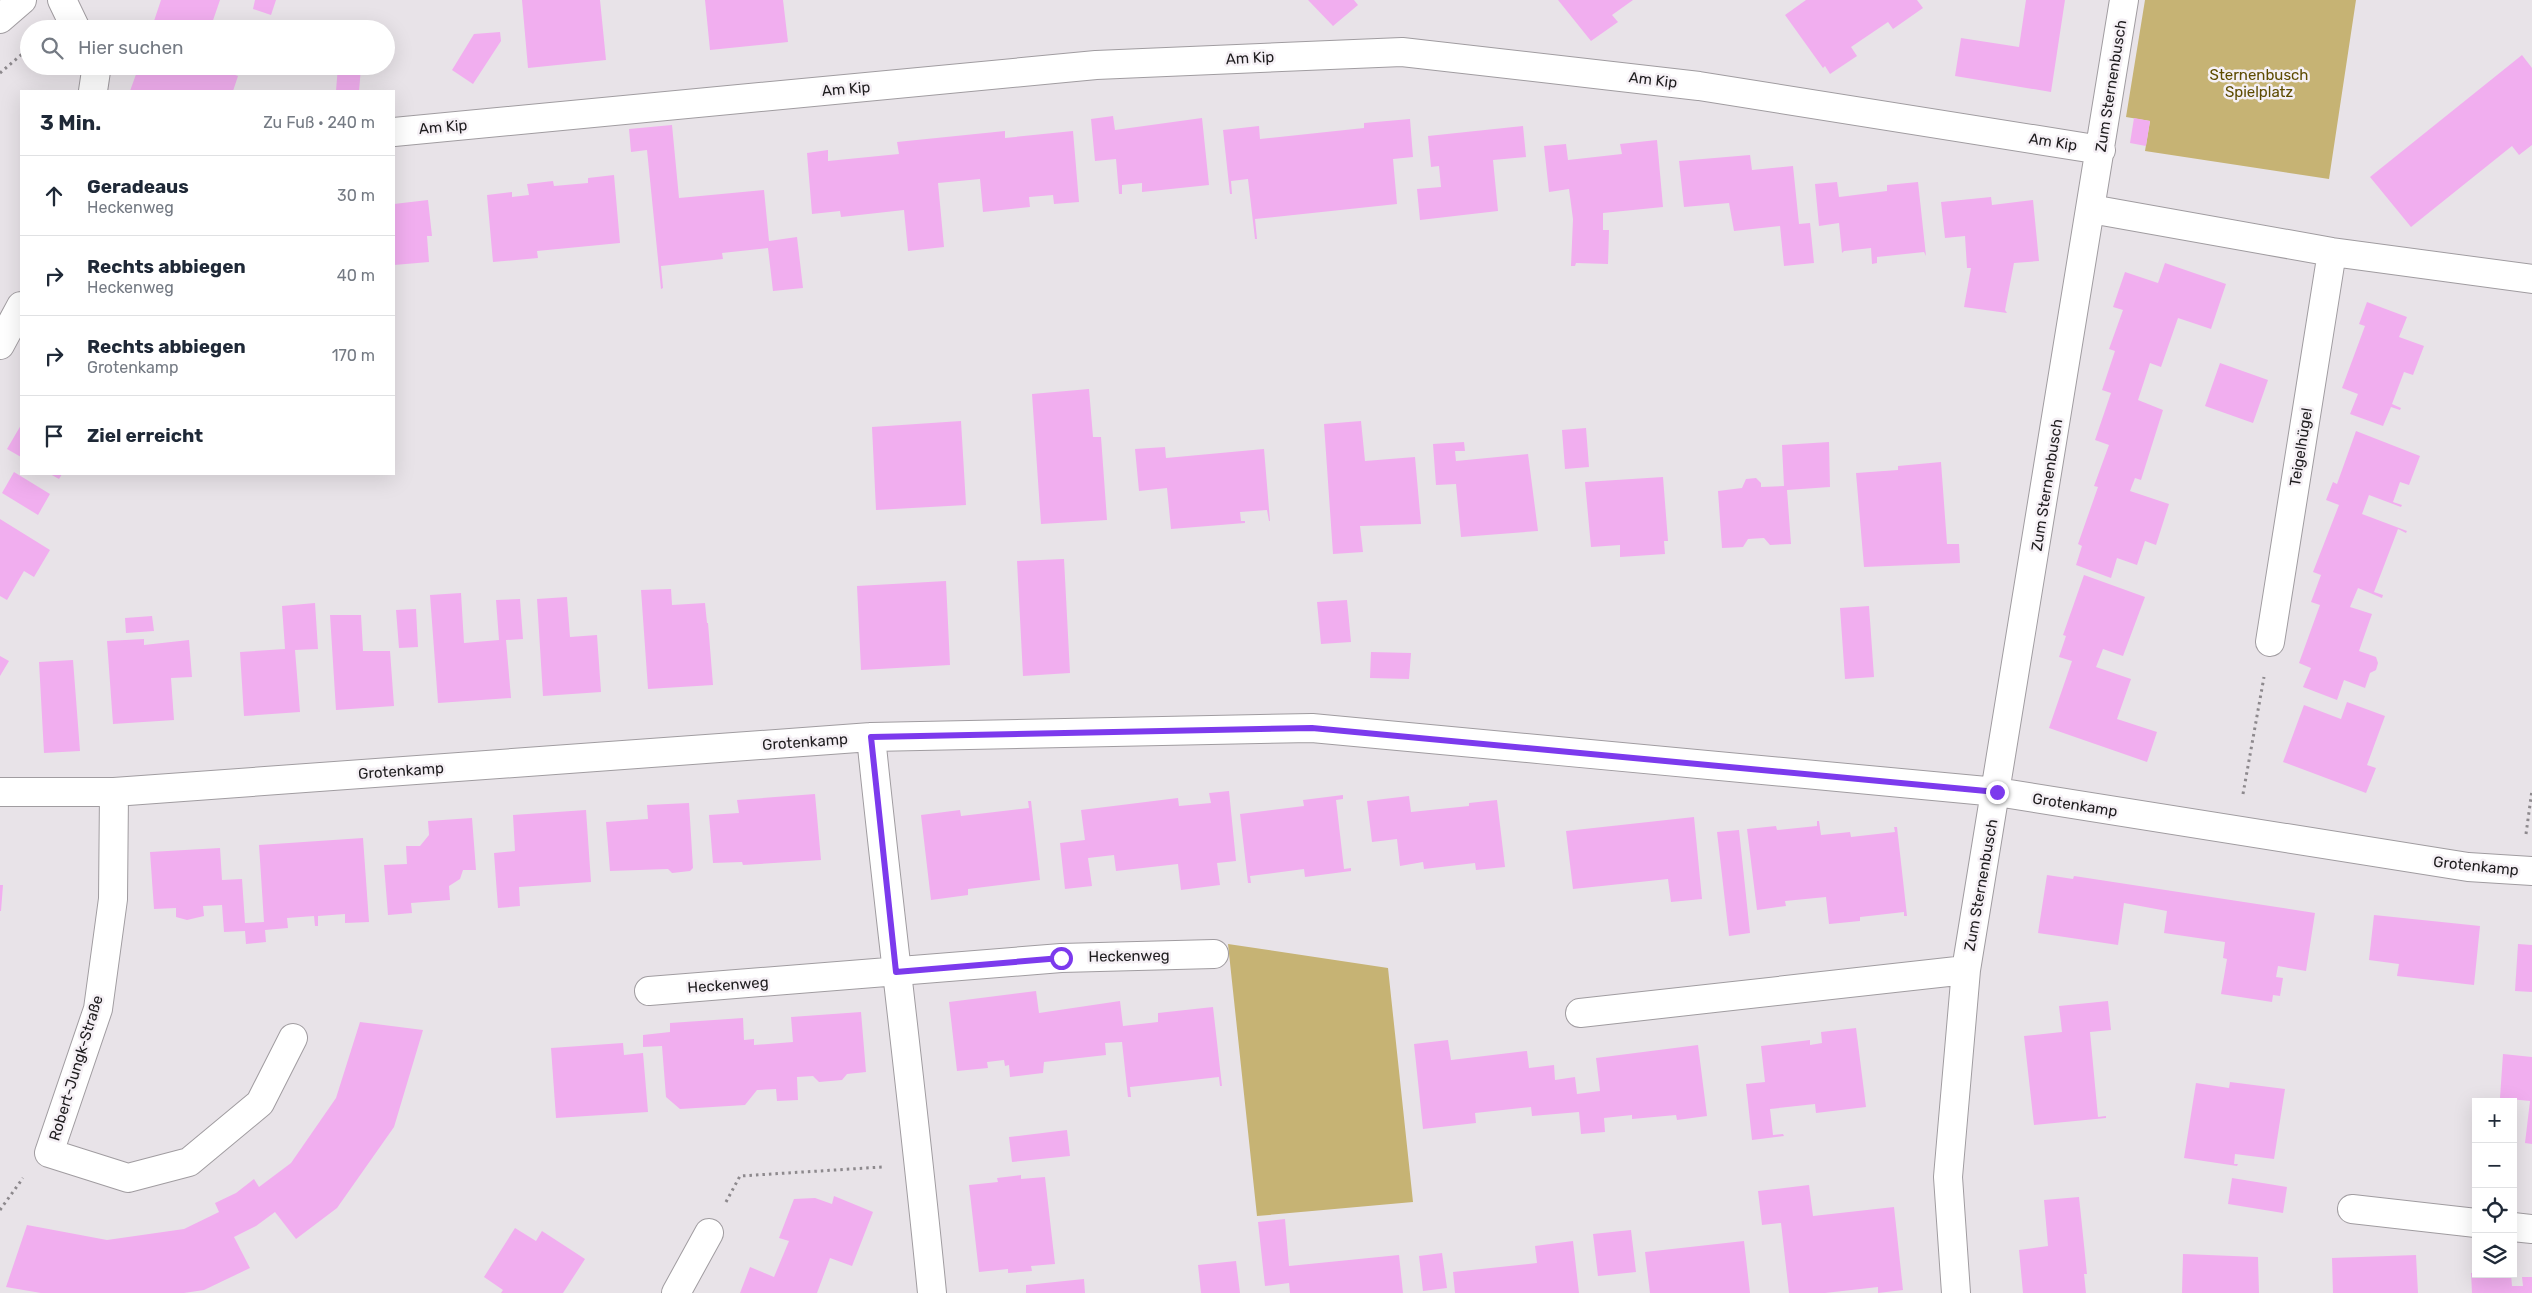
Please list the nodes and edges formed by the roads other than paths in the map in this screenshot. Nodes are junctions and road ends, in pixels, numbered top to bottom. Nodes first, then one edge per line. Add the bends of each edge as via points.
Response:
1 (22, 0) edge
2 (62, 0) edge
3 (2124, 0) edge
4 (0, 19) edge
5 (72, 20) edge
6 (95, 75) edge
7 (93, 90) edge
8 (395, 132) edge
9 (2101, 150) junction
10 (2091, 209) junction
11 (2332, 252) junction
12 (2532, 278) edge
13 (20, 308) edge
14 (0, 345) edge
15 (2270, 642) road end
16 (871, 737) junction
17 (0, 792) edge
18 (114, 792) junction
19 (1997, 792) junction
20 (2527, 871) edge
21 (1214, 954) dead end
22 (1966, 970) junction
23 (896, 972) junction
24 (650, 991) dead end
25 (1580, 1013) dead end
26 (293, 1038) dead end
27 (2352, 1209) dead end
28 (2472, 1223) edge
29 (2517, 1227) edge
30 (2532, 1229) edge
31 (709, 1233) road end
32 (676, 1293) edge
33 (932, 1293) edge
34 (1956, 1293) edge

1 - 4 street
2 - 5 street
3 - 9 street, Zum Sternenbusch
6 - 7 street
8 - 9 street, Am Kip via 1096,65 1402,52 1699,86
9 - 10 street, Zum Sternenbusch
10 - 11 street via 2245,230
10 - 19 street, Zum Sternenbusch
11 - 12 street
11 - 15 street, Teigelhügel
13 - 14 street
16 - 18 street, Grotenkamp
16 - 19 street, Grotenkamp via 1312,728
16 - 23 street
17 - 18 street, Grotenkamp
18 - 26 street, Robert-Jungk-Straße via 113,899 98,1009 49,1153 128,1178 189,1162 260,1103
19 - 20 street, Grotenkamp via 2468,867
19 - 22 street, Zum Sternenbusch
21 - 23 street, Heckenweg via 1061,958
22 - 25 street, Zum Sternenbusch
22 - 34 street, Zum Sternenbusch via 1948,1177
23 - 24 street, Heckenweg
23 - 33 street
27 - 28 street
29 - 30 street
31 - 32 street

